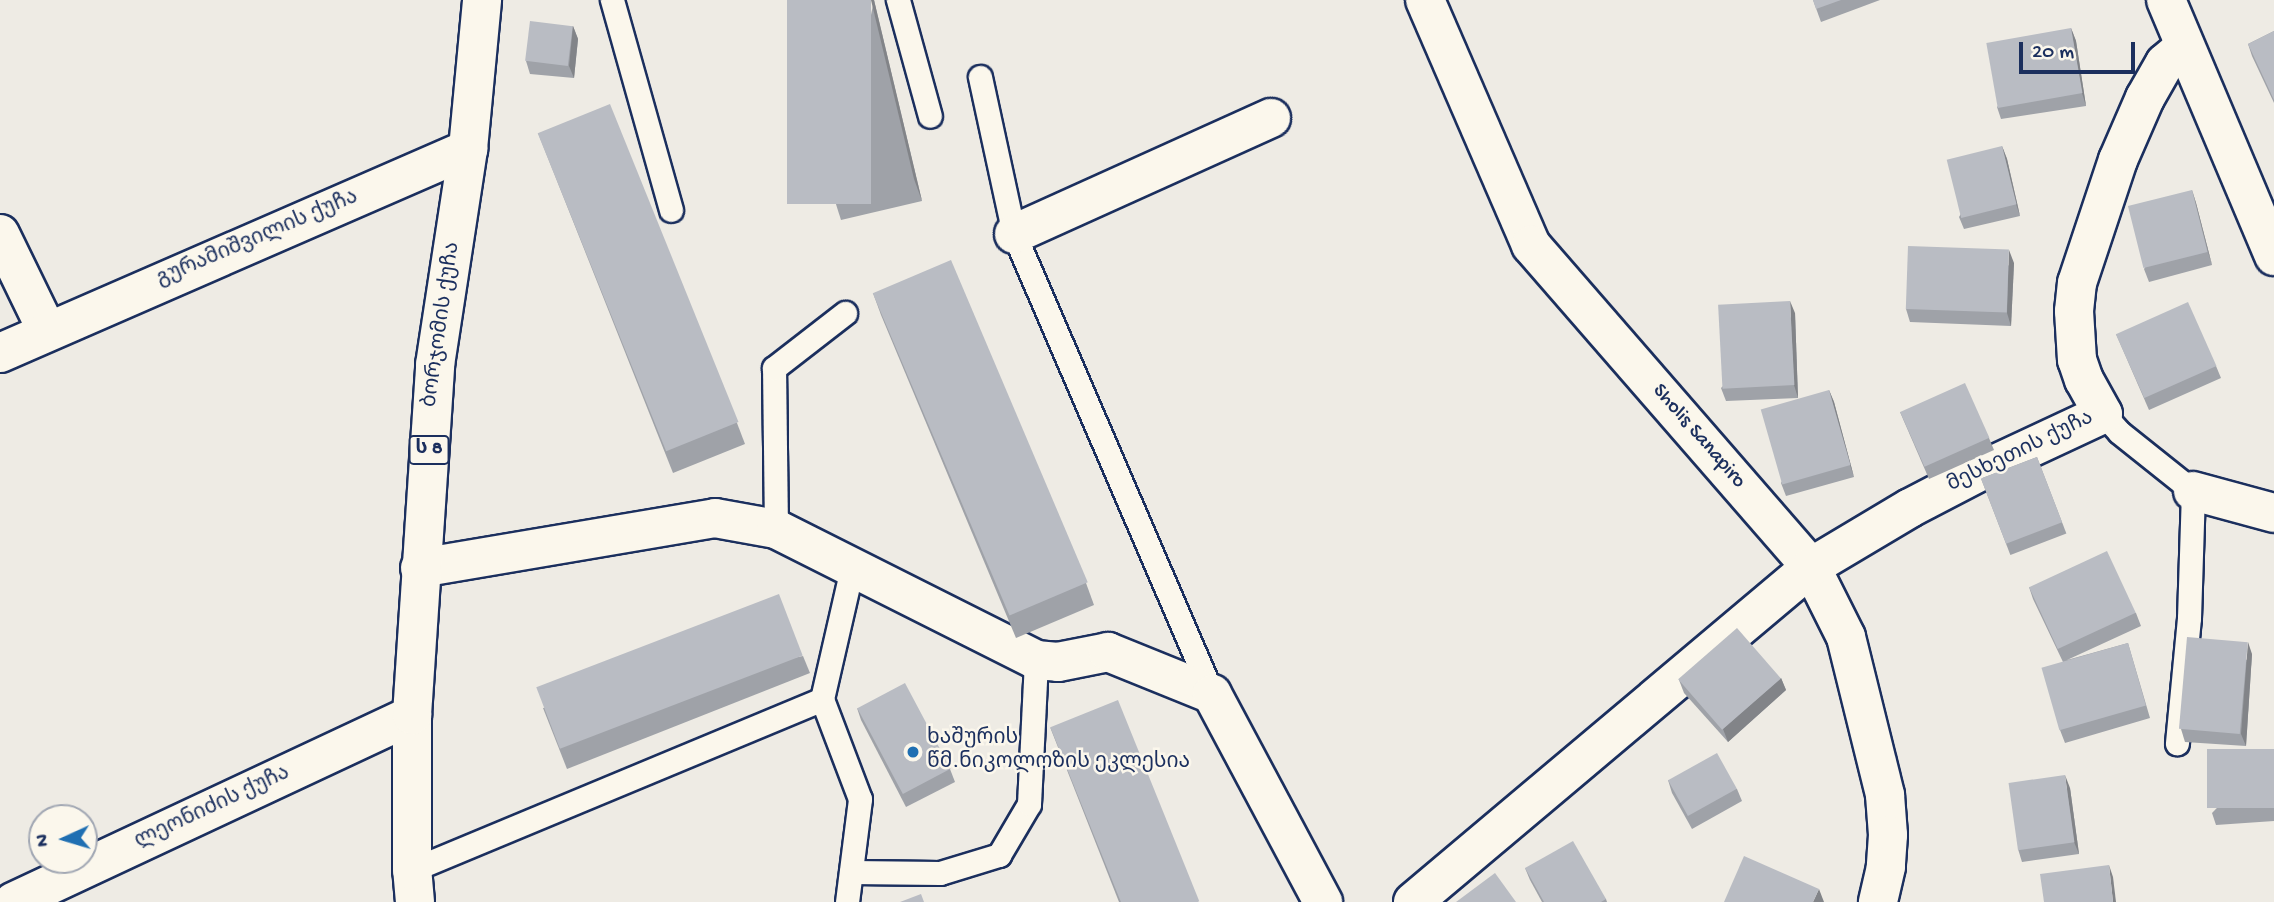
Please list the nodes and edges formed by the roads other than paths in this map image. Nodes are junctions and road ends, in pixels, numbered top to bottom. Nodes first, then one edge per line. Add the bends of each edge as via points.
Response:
1 (482, 0) edge
2 (612, 0) edge
3 (898, 0) edge
4 (1425, 0) edge
5 (2166, 0) edge
6 (2184, 47) junction
7 (980, 77) dead end
8 (930, 116) dead end
9 (1270, 118) dead end
10 (468, 149) junction
11 (671, 210) dead end
12 (0, 234) edge
13 (1014, 234) junction
14 (2274, 256) edge
15 (845, 313) dead end
16 (47, 331) junction
17 (0, 353) edge
18 (2103, 414) junction
19 (2193, 491) junction
20 (2274, 513) edge
21 (776, 529) junction
22 (1811, 567) junction
23 (420, 568) junction
24 (852, 568) junction
25 (1036, 660) junction
26 (1212, 694) junction
27 (822, 699) junction
28 (412, 715) junction
29 (2177, 743) dead end
30 (851, 872) junction
31 (413, 886) edge
32 (13, 902) edge
33 (847, 902) edge
34 (1323, 902) edge
35 (1413, 902) edge
36 (1878, 902) edge

1 - 10 main road, ბორჯომის ქუჩა / ს 8
2 - 11 lane
3 - 8 lane
4 - 22 main road, Sholis Sanapiro via 1531,245
5 - 6 main road
6 - 14 main road
6 - 18 main road, მესხეთის ქუჩა via 2165,63 2145,98 2118,160 2077,283 2077,360
7 - 13 lane
9 - 13 main road
10 - 16 main road, გურამიშვილის ქუჩა
10 - 23 main road, ბორჯომის ქუჩა / ს 8 via 435,365
12 - 16 main road
13 - 26 lane
15 - 21 lane via 774,368
16 - 17 main road, გურამიშვილის ქუჩა
18 - 19 lane
18 - 22 main road, მესხეთის ქუჩა via 1984,469
19 - 20 main road
19 - 29 lane via 2189,618
21 - 23 main road via 715,518
21 - 24 main road
22 - 35 main road, მესხეთის ქუჩა
22 - 36 main road, Sholis Sanapiro via 1846,637 1885,795 1886,867
23 - 28 main road, ბორჯომის ქუჩა / ს 8
24 - 25 main road
24 - 27 lane
25 - 26 main road via 1058,662 1108,652
25 - 30 lane via 1028,804 999,855 940,873
26 - 34 main road
27 - 30 lane via 860,799
27 - 31 lane
28 - 31 main road, ბორჯომის ქუჩა / ს 8
28 - 32 main road, ლეონიძის ქუჩა
30 - 33 lane

